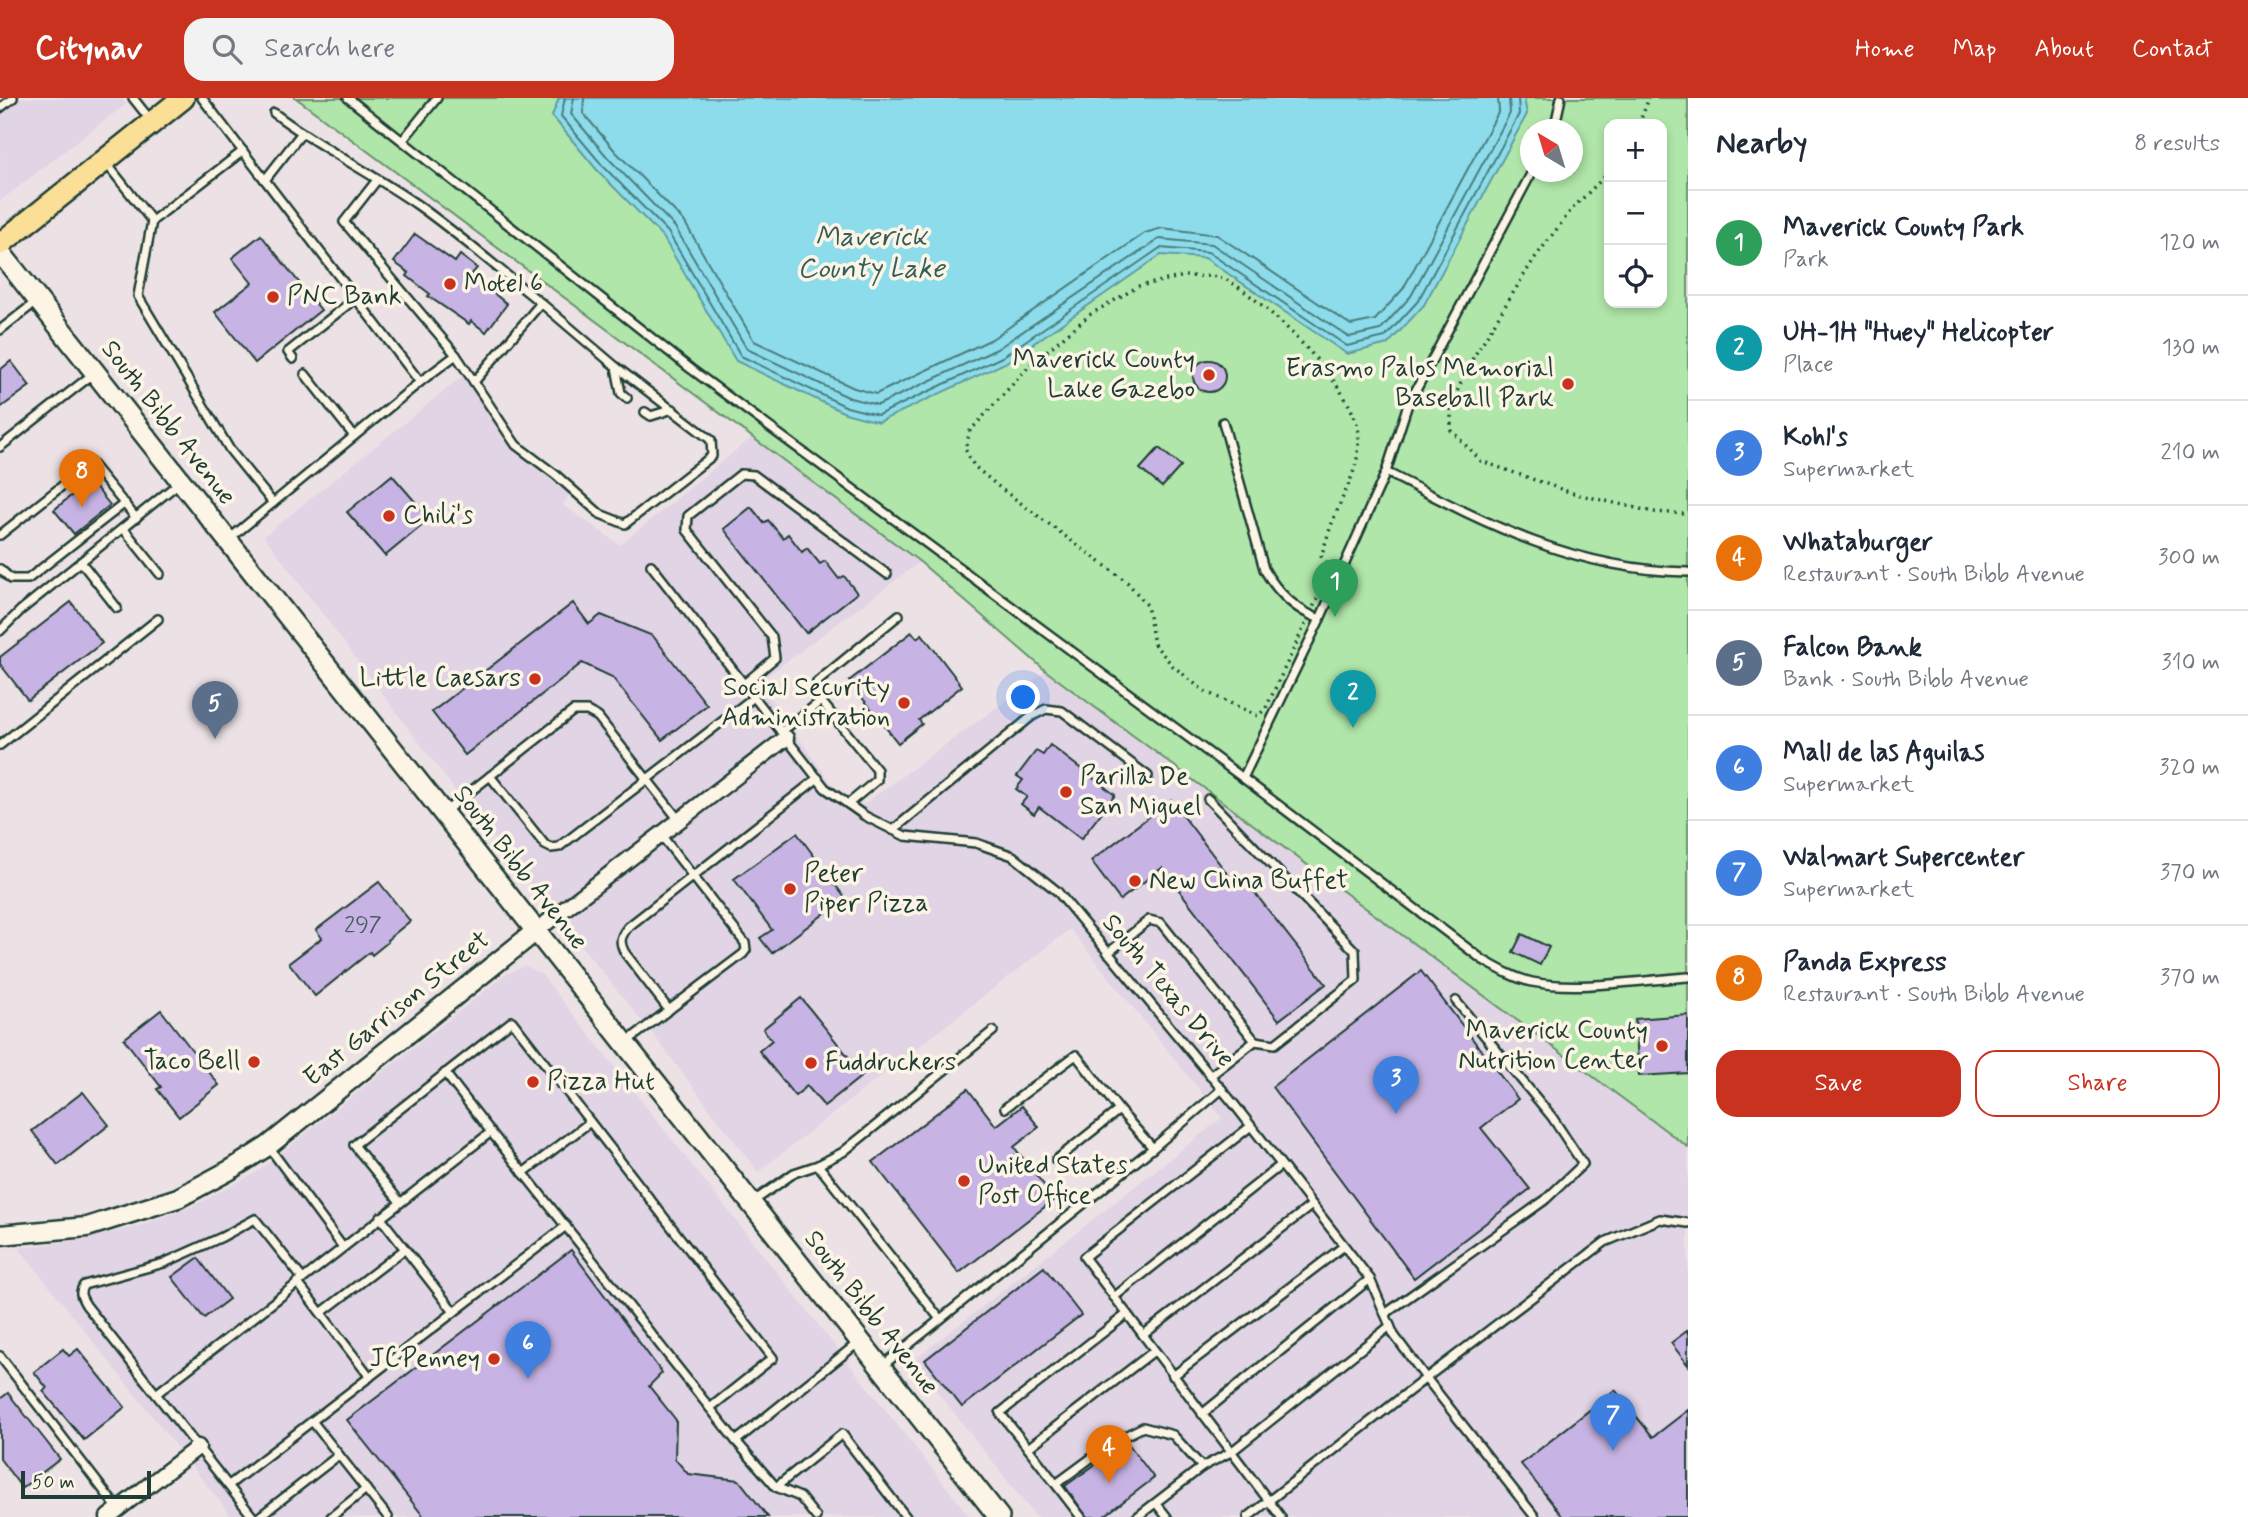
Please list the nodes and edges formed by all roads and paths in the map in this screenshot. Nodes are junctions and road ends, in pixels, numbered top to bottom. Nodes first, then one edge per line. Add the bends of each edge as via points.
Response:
1 (13, 98) edge
2 (133, 98) edge
3 (183, 98) edge
4 (202, 98) edge
5 (348, 98) edge
6 (437, 98) edge
7 (1561, 98) edge
8 (1649, 98) edge
9 (0, 108) edge
10 (274, 113) dead end
11 (1556, 119) edge
12 (1641, 119) edge
13 (152, 122) junction
14 (301, 134) junction
15 (403, 140) junction
16 (243, 151) junction
17 (105, 160) junction
18 (1604, 177) edge
19 (265, 180) junction
20 (377, 180) junction
21 (1527, 182) edge
22 (152, 221) junction
23 (0, 244) edge
24 (0, 252) edge
25 (356, 298) junction
26 (38, 300) junction
27 (541, 303) junction
28 (0, 330) edge
29 (456, 355) junction
30 (293, 359) dead end
31 (615, 366) junction
32 (94, 372) junction
33 (305, 374) dead end
34 (420, 382) junction
35 (474, 382) junction
36 (627, 398) dead end
37 (673, 409) junction
38 (645, 412) dead end
39 (1223, 422) dead end
40 (354, 436) junction
41 (0, 447) edge
42 (1386, 472) junction
43 (181, 482) junction
44 (125, 503) junction
45 (273, 503) junction
46 (1688, 514) edge
47 (136, 518) junction
48 (123, 528) junction
49 (0, 535) edge
50 (227, 540) junction
51 (81, 562) junction
52 (1326, 562) dead end
53 (651, 565) dead end
54 (0, 569) edge
55 (1688, 572) edge
56 (160, 574) dead end
57 (887, 574) dead end
58 (117, 608) dead end
59 (899, 615) dead end
60 (158, 619) dead end
61 (1320, 619) junction
62 (1, 628) edge
63 (744, 684) junction
64 (754, 697) junction
65 (821, 701) junction
66 (1258, 716) dead end
67 (784, 735) junction
68 (0, 745) edge
69 (490, 776) junction
70 (1149, 776) dead end
71 (818, 778) junction
72 (1244, 778) junction
73 (647, 780) junction
74 (1208, 799) dead end
75 (848, 804) junction
76 (442, 813) junction
77 (679, 820) junction
78 (893, 830) junction
79 (661, 835) junction
80 (693, 875) junction
81 (536, 931) junction
82 (1108, 953) junction
83 (1688, 976) edge
84 (1456, 1001) dead end
85 (669, 1010) junction
86 (993, 1031) dead end
87 (1255, 1041) junction
88 (625, 1043) junction
89 (445, 1073) junction
90 (1210, 1076) junction
91 (1222, 1089) junction
92 (1005, 1108) dead end
93 (1119, 1111) junction
94 (590, 1122) junction
95 (1251, 1126) junction
96 (491, 1132) junction
97 (268, 1146) junction
98 (1153, 1148) junction
99 (1056, 1160) dead end
100 (818, 1165) junction
101 (1281, 1165) junction
102 (523, 1173) junction
103 (400, 1202) junction
104 (751, 1203) junction
105 (1312, 1205) junction
106 (380, 1217) junction
107 (1688, 1223) edge
108 (566, 1226) junction
109 (0, 1235) edge
110 (342, 1246) junction
111 (1343, 1246) junction
112 (405, 1249) junction
113 (1370, 1279) junction
114 (299, 1280) junction
115 (1114, 1297) junction
116 (454, 1312) junction
117 (321, 1313) junction
118 (1127, 1314) junction
119 (1385, 1314) junction
120 (940, 1319) junction
121 (1390, 1326) junction
122 (1143, 1335) junction
123 (859, 1342) junction
124 (1154, 1351) junction
125 (0, 1356) edge
126 (881, 1368) junction
127 (1173, 1376) junction
128 (370, 1377) junction
129 (1426, 1378) junction
130 (156, 1394) junction
131 (710, 1408) junction
132 (1202, 1414) junction
133 (312, 1421) junction
134 (736, 1441) junction
135 (198, 1447) junction
136 (1028, 1448) junction
137 (1231, 1452) junction
138 (339, 1455) junction
139 (1202, 1467) junction
140 (1056, 1484) junction
141 (229, 1485) junction
142 (776, 1487) junction
143 (366, 1489) junction
144 (1269, 1501) junction
145 (1156, 1503) junction
146 (113, 1513) edge
147 (253, 1517) edge
148 (259, 1517) edge
149 (331, 1517) edge
150 (388, 1517) edge
151 (816, 1517) edge
152 (906, 1517) edge
153 (999, 1517) edge
154 (1081, 1517) edge
155 (1137, 1517) edge
156 (1167, 1517) edge
157 (1248, 1517) edge
158 (1281, 1517) edge
159 (1535, 1517) edge

1 - 9 lane
2 - 13 lane
3 - 13 main road
4 - 16 lane
5 - 15 lane
6 - 15 lane
7 - 11 lane
8 - 12 path
10 - 14 lane
13 - 17 main road
14 - 19 lane
14 - 20 lane
15 - 72 lane via 691,369
16 - 19 lane
16 - 22 lane
17 - 22 lane
17 - 23 main road
18 - 46 path via 1572,209 1534,259 1477,351 1451,405 1451,430 1481,461 1572,494 1653,512
19 - 25 lane
20 - 27 lane via 419,206
20 - 29 lane via 344,222
21 - 42 lane via 1406,407
22 - 45 lane via 138,296 230,450
24 - 26 main road, South Bibb Avenue
25 - 30 lane via 288,352
25 - 34 lane
26 - 28 lane
26 - 32 main road, South Bibb Avenue
27 - 31 lane
27 - 35 lane
29 - 34 lane
29 - 35 lane
31 - 36 lane via 621,393
31 - 37 lane
32 - 41 lane
32 - 43 main road, South Bibb Avenue
33 - 40 lane
34 - 40 lane
35 - 37 lane via 516,445 600,514 625,524 712,456 711,440
37 - 38 lane via 651,416
39 - 61 lane via 1264,569 1286,599
40 - 45 lane
42 - 55 lane via 1489,525 1555,551 1619,567
42 - 61 lane
43 - 47 lane
43 - 50 main road, South Bibb Avenue
44 - 47 lane
44 - 49 lane via 91,463
44 - 54 lane via 27,579 11,579
45 - 50 lane
47 - 48 lane
48 - 51 lane
48 - 56 lane
50 - 76 main road, South Bibb Avenue
51 - 58 lane
51 - 62 lane
52 - 66 path via 1321,556 1356,471 1357,420 1307,349 1278,319 1225,278 1185,276 1139,286 1091,314 1031,364 970,431 965,449 974,466 1127,582 1147,605 1154,645 1172,666 1204,691
53 - 63 lane, South Texas Drive
57 - 63 lane via 754,475 741,474 688,516 687,530 772,637 775,658
59 - 65 lane via 817,682
60 - 68 lane
61 - 72 lane
63 - 64 lane, South Texas Drive
64 - 67 lane, South Texas Drive
64 - 73 lane
65 - 67 lane
65 - 75 lane via 877,770 877,780
67 - 71 lane, South Texas Drive
67 - 77 street, East Garrison Street
69 - 73 lane via 573,711 598,717
69 - 73 lane via 551,848 559,848
69 - 76 lane
70 - 78 lane via 1062,711 1046,709
71 - 75 lane, South Texas Drive
71 - 80 lane
72 - 83 lane via 1507,974 1563,984
73 - 77 lane
74 - 87 lane via 1355,951 1356,980 1275,1044
75 - 78 lane, South Texas Drive
76 - 81 main road, South Bibb Avenue
77 - 79 street, East Garrison Street
78 - 82 lane, South Texas Drive via 905,836 976,843 1013,856 1057,891
79 - 80 lane
79 - 81 street, East Garrison Street
80 - 85 lane via 621,936 625,953
80 - 85 lane via 746,950
81 - 88 main road, South Bibb Avenue
81 - 97 street, East Garrison Street
82 - 87 lane via 1149,920 1161,923
82 - 90 lane, South Texas Drive
84 - 119 lane via 1552,1117 1583,1164 1545,1200
85 - 88 lane
86 - 100 lane via 843,1152
87 - 90 lane
88 - 104 main road, South Bibb Avenue
89 - 94 lane via 512,1021
89 - 96 lane
89 - 103 lane via 355,1145
90 - 91 lane, South Texas Drive
91 - 95 lane, South Texas Drive
91 - 98 lane
92 - 93 lane via 1076,1055
93 - 98 lane
93 - 99 lane
94 - 102 lane
94 - 131 lane via 772,1358
95 - 101 lane, South Texas Drive
95 - 115 lane via 1084,1257
96 - 102 lane
96 - 103 lane
97 - 109 street, East Garrison Street via 178,1198 87,1227
97 - 110 lane
98 - 120 lane
100 - 104 lane via 794,1173
100 - 120 lane
101 - 105 lane, South Texas Drive
101 - 115 lane
102 - 108 lane
103 - 106 lane
104 - 123 main road, South Bibb Avenue
105 - 111 lane, South Texas Drive
105 - 122 lane
106 - 110 lane
106 - 112 lane
107 - 129 lane via 1660,1219 1605,1242
108 - 116 lane
108 - 131 lane
110 - 114 lane
111 - 113 lane, South Texas Drive
111 - 127 lane
112 - 116 lane
112 - 117 lane
113 - 119 lane, South Texas Drive
113 - 132 lane
114 - 117 lane
114 - 130 lane
114 - 130 lane via 255,1219 164,1263 84,1285 80,1296
115 - 118 lane
116 - 128 lane
117 - 128 lane
118 - 122 lane
118 - 136 lane via 1000,1413
119 - 121 lane, South Texas Drive
120 - 126 lane
121 - 129 lane, South Texas Drive
121 - 137 lane
122 - 124 lane
123 - 126 main road, South Bibb Avenue
123 - 134 lane
124 - 127 lane
124 - 136 lane
125 - 146 lane
126 - 153 main road, South Bibb Avenue
127 - 132 lane
128 - 133 lane
129 - 144 lane
129 - 159 lane, South Texas Drive
130 - 135 lane
131 - 134 lane
132 - 137 lane
133 - 138 lane
133 - 141 lane
134 - 142 lane
135 - 141 lane
135 - 146 street
136 - 140 lane
137 - 139 lane
137 - 144 lane
138 - 143 lane
138 - 148 lane
139 - 140 lane via 1173,1435 1143,1427 1112,1442
139 - 145 lane
140 - 154 lane
141 - 147 lane
142 - 151 lane via 800,1497
142 - 152 lane via 842,1434
143 - 149 lane
143 - 150 lane
144 - 157 lane
144 - 158 lane
145 - 155 lane
145 - 156 lane

